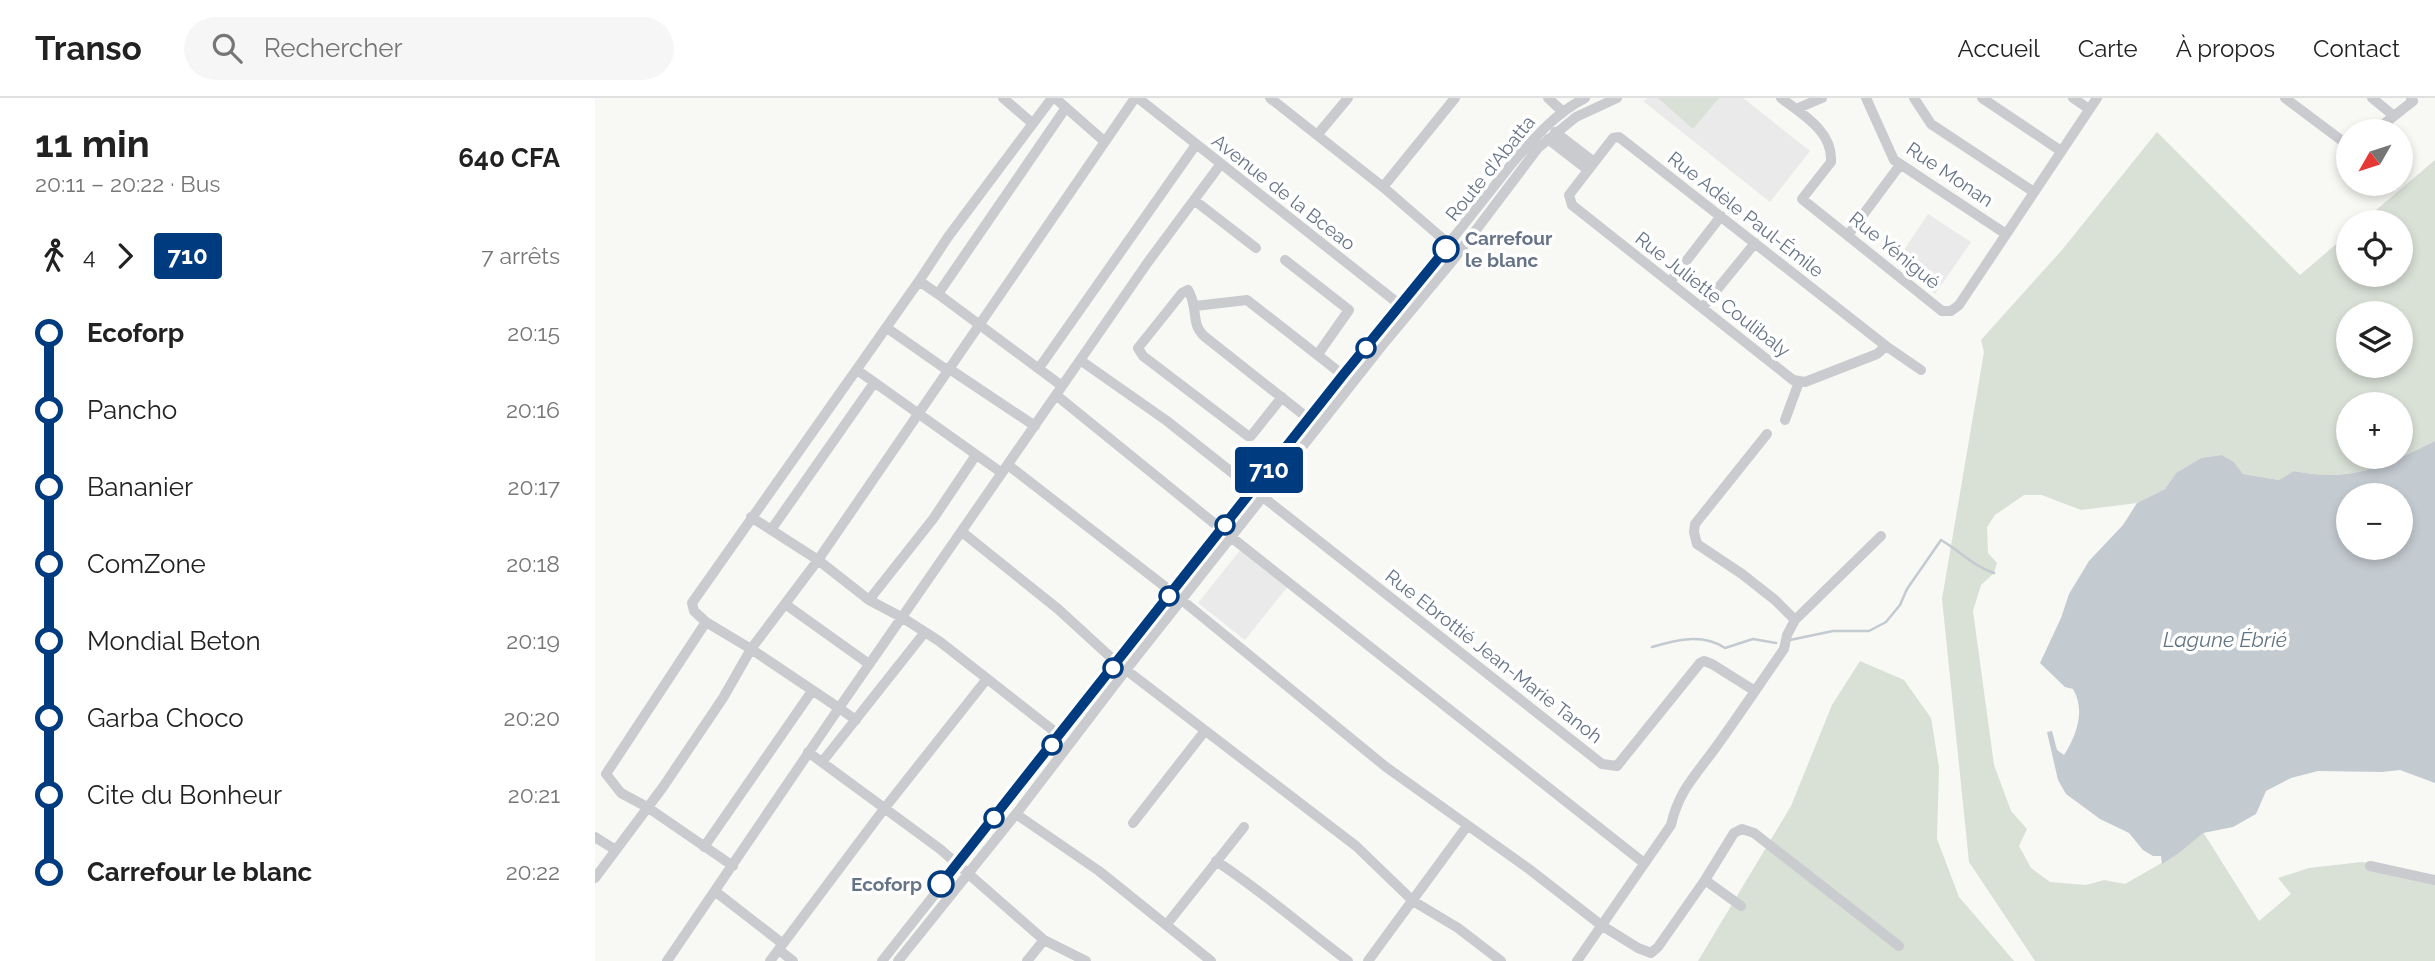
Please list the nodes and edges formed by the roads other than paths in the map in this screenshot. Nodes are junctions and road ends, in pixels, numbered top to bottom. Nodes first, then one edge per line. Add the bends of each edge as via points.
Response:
1 (1003, 98) edge
2 (1053, 98) edge
3 (1136, 98) edge
4 (1270, 98) edge
5 (1348, 98) edge
6 (1455, 98) edge
7 (1548, 98) edge
8 (1585, 98) edge
9 (1781, 98) edge
10 (1822, 98) edge
11 (1866, 98) edge
12 (1914, 98) edge
13 (1982, 98) edge
14 (2073, 98) edge
15 (2097, 98) edge
16 (2285, 98) edge
17 (2372, 98) edge
18 (1614, 99) edge
19 (2412, 99) edge
20 (1065, 109) junction
21 (1796, 109) junction
22 (2089, 109) junction
23 (1562, 111) junction
24 (2394, 116) junction
25 (2390, 119) edge
26 (1032, 123) junction
27 (1318, 134) junction
28 (1551, 136) junction
29 (2336, 136) edge
30 (1104, 141) junction
31 (1195, 146) junction
32 (2061, 151) junction
33 (1900, 164) junction
34 (1220, 165) junction
35 (1591, 166) junction
36 (1383, 187) junction
37 (2034, 192) junction
38 (1194, 200) junction
39 (1721, 216) junction
40 (2006, 234) junction
41 (1848, 235) junction
42 (1755, 243) junction
43 (1450, 245) junction
44 (1256, 248) dead end
45 (1286, 260) dead end
46 (919, 281) junction
47 (1670, 282) junction
48 (938, 293) junction
49 (1195, 306) junction
50 (1702, 308) junction
51 (1405, 309) junction
52 (979, 323) junction
53 (887, 328) junction
54 (1886, 346) junction
55 (1318, 354) junction
56 (1080, 360) junction
57 (1039, 368) junction
58 (948, 369) junction
59 (857, 370) junction
60 (1921, 370) dead end
61 (1343, 375) junction
62 (1799, 382) junction
63 (874, 383) junction
64 (1059, 391) junction
65 (1282, 397) junction
66 (918, 414) junction
67 (1309, 419) junction
68 (1785, 420) dead end
69 (1035, 426) junction
70 (1767, 434) dead end
71 (977, 455) junction
72 (1005, 469) junction
73 (1259, 494) junction
74 (751, 517) junction
75 (771, 530) junction
76 (962, 532) junction
77 (1226, 533) junction
78 (1881, 536) dead end
79 (818, 560) junction
80 (1172, 592) junction
81 (869, 600) junction
82 (1182, 601) junction
83 (785, 604) junction
84 (903, 618) junction
85 (1795, 620) junction
86 (706, 622) junction
87 (925, 632) junction
88 (751, 649) junction
89 (1117, 663) junction
90 (869, 664) junction
91 (1126, 670) junction
92 (986, 680) junction
93 (812, 691) junction
94 (1755, 691) junction
95 (839, 708) junction
96 (856, 720) junction
97 (1204, 732) junction
98 (1059, 735) junction
99 (808, 752) junction
100 (822, 762) junction
101 (647, 807) junction
102 (884, 809) junction
103 (1016, 814) junction
104 (1133, 823) dead end
105 (1467, 826) junction
106 (1244, 827) dead end
107 (595, 837) edge
108 (704, 847) junction
109 (614, 849) junction
110 (1216, 862) junction
111 (957, 863) junction
112 (1644, 863) junction
113 (733, 866) junction
114 (2369, 866) dead end
115 (967, 875) junction
116 (595, 878) edge
117 (1705, 880) junction
118 (2435, 880) edge
119 (716, 892) junction
120 (1413, 901) junction
121 (1741, 906) dead end
122 (1167, 924) junction
123 (1601, 925) junction
124 (1044, 940) junction
125 (1899, 946) dead end
126 (781, 947) junction
127 (667, 961) edge
128 (770, 961) edge
129 (793, 961) edge
130 (882, 961) edge
131 (898, 961) edge
132 (1027, 961) edge
133 (1086, 961) edge
134 (1211, 961) edge
135 (1348, 961) edge
136 (1368, 961) edge
137 (1501, 961) edge
138 (1577, 961) edge

1 - 26 street
2 - 20 street
2 - 26 street
3 - 30 street
3 - 31 street, Avenue de la Bceao
4 - 27 street
5 - 27 street
6 - 36 street
7 - 23 street
8 - 23 street, Route d'Abatta
9 - 21 street, Rue Yénigué
10 - 21 street
11 - 33 street, Rue Monan via 1890,153
12 - 37 street via 1931,124
13 - 32 street
14 - 22 street
15 - 22 street, Rue Yénigué
16 - 29 street
17 - 24 street
18 - 28 street, Route d'Abatta via 1576,117
19 - 24 street
20 - 30 street
20 - 48 street
21 - 41 street, Rue Yénigué via 1821,130 1832,156 1802,199
22 - 32 street, Rue Yénigué
23 - 43 street, Route d'Abatta via 1514,161
24 - 25 street
26 - 46 street
27 - 36 street
28 - 35 street
28 - 51 street, Route d'Abatta via 1454,259
30 - 52 street
31 - 34 street, Avenue de la Bceao
31 - 57 street
32 - 37 street, Rue Yénigué
33 - 40 street, Rue Monan
33 - 41 street
34 - 38 street
34 - 51 street, Avenue de la Bceao
35 - 39 street, Rue Adèle Paul-Émile via 1613,138 1619,137
35 - 47 street, Rue Juliette Coulibaly via 1569,201
36 - 43 street
37 - 40 street, Rue Yénigué
38 - 44 street
38 - 56 street
39 - 42 street, Rue Adèle Paul-Émile
39 - 47 street
40 - 41 street, Rue Yénigué via 1951,311 1942,311
42 - 50 street
42 - 54 street, Rue Adèle Paul-Émile
43 - 51 street, Route d'Abatta
45 - 55 street via 1349,310
46 - 48 street
46 - 53 street
47 - 50 street, Rue Juliette Coulibaly
48 - 52 street
49 - 55 street via 1247,300
49 - 65 street via 1195,324 1201,334
49 - 65 street via 1190,291 1184,291 1138,348 1143,356 1248,436
50 - 62 street, Rue Juliette Coulibaly
51 - 61 street, Route d'Abatta
51 - 73 street, Route d'Abatta
52 - 57 street
52 - 58 street
53 - 58 street
53 - 59 street
54 - 60 street, Rue Adèle Paul-Émile
54 - 62 street, Rue Juliette Coulibaly via 1877,354
55 - 61 street
56 - 64 street
56 - 73 street
57 - 64 street
58 - 66 street
58 - 69 street
59 - 63 street
59 - 74 street
61 - 67 street, Route d'Abatta
62 - 68 street
63 - 66 street
63 - 75 street
64 - 69 street
64 - 77 street
65 - 67 street
66 - 71 street
66 - 79 street
67 - 73 street, Route d'Abatta
69 - 72 street
70 - 85 street via 1695,524 1694,538
71 - 72 street
71 - 81 street
72 - 76 street
72 - 80 street
73 - 77 street, Route d'Abatta
73 - 94 street, Rue Ebrottié Jean-Marie Tanoh via 1602,764 1617,766 1704,661
74 - 75 street
74 - 86 street via 692,603
75 - 79 street
76 - 84 street
76 - 89 street via 1058,608
77 - 80 street, Route d'Abatta
77 - 82 street, Route d'Abatta
77 - 112 street
78 - 85 street
79 - 81 street
79 - 83 street
80 - 82 street
80 - 89 street, Route d'Abatta
81 - 84 street
82 - 91 street, Route d'Abatta
82 - 105 street via 1386,767
83 - 88 street
83 - 90 street
84 - 87 street
84 - 90 street
85 - 94 street via 1784,649
86 - 88 street
86 - 101 street via 606,774 621,793
87 - 92 street
87 - 96 street
88 - 93 street
88 - 101 street via 723,698
89 - 91 street
89 - 98 street, Route d'Abatta
90 - 95 street
91 - 97 street
91 - 103 street, Route d'Abatta
92 - 98 street
92 - 102 street
93 - 95 street
93 - 108 street
94 - 112 street via 1687,784 1675,805 1671,825
95 - 96 street
95 - 99 street
96 - 100 street
97 - 104 street
97 - 120 street via 1356,846
98 - 111 street, Route d'Abatta
99 - 100 street
99 - 113 street
100 - 102 street
101 - 108 street
101 - 109 street
102 - 111 street
102 - 126 street
103 - 115 street, Route d'Abatta
103 - 122 street
105 - 120 street
105 - 123 street
106 - 110 street
107 - 109 street
108 - 113 street
109 - 116 street
110 - 122 street
110 - 135 street via 1255,886
111 - 115 street
111 - 130 street, Route d'Abatta
112 - 123 street
113 - 119 street
114 - 118 street
115 - 124 street
115 - 131 street, Route d'Abatta
117 - 121 street
117 - 123 street via 1651,953
117 - 125 street via 1734,833 1742,829 1754,833
119 - 126 street
119 - 127 street
120 - 136 street
120 - 137 street
122 - 134 street
123 - 138 street
124 - 132 street
124 - 133 street
126 - 128 street
126 - 129 street

